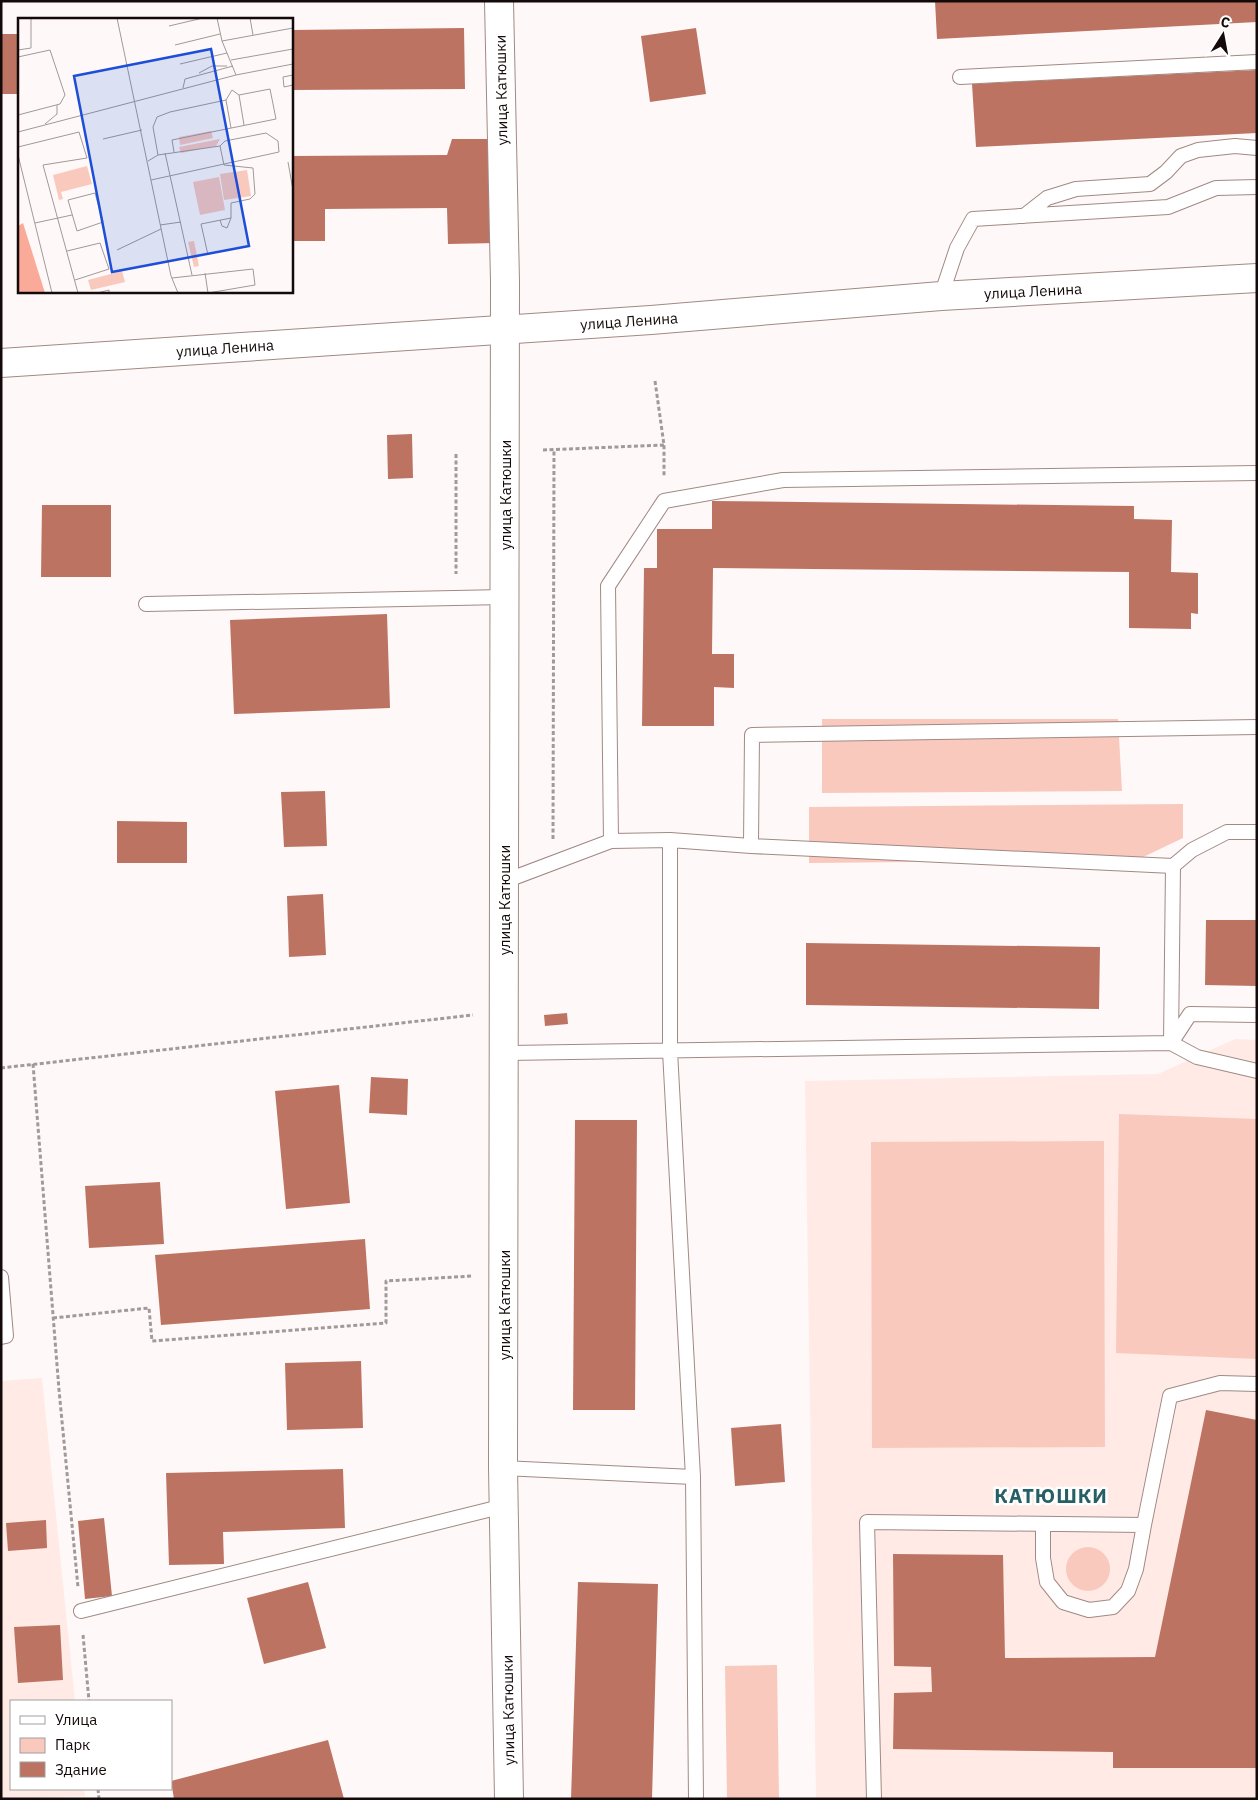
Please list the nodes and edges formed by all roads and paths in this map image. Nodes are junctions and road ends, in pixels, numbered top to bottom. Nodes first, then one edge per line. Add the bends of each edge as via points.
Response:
1 (500, 1) edge
2 (1257, 62) edge
3 (960, 77) dead end
4 (1257, 148) edge
5 (1257, 187) edge
6 (1024, 216) junction
7 (1257, 278) edge
8 (941, 296) junction
9 (503, 330) junction
10 (1, 363) edge
11 (655, 381) dead end
12 (664, 445) junction
13 (554, 449) junction
14 (543, 450) dead end
15 (456, 454) dead end
16 (1257, 473) edge
17 (664, 501) junction
18 (505, 597) junction
19 (457, 598) junction
20 (146, 604) dead end
21 (1257, 727) edge
22 (1257, 832) edge
23 (670, 840) junction
24 (611, 841) junction
25 (750, 846) junction
26 (552, 863) junction
27 (1173, 866) junction
28 (505, 881) junction
29 (504, 1012) junction
30 (1257, 1015) edge
31 (1171, 1043) junction
32 (670, 1051) junction
33 (504, 1053) junction
34 (33, 1064) junction
35 (1, 1068) edge
36 (1257, 1071) edge
37 (504, 1275) junction
38 (1, 1277) edge
39 (53, 1318) junction
40 (1, 1337) edge
41 (1257, 1384) edge
42 (503, 1468) junction
43 (692, 1477) junction
44 (504, 1506) junction
45 (1043, 1524) junction
46 (1144, 1525) junction
47 (80, 1611) junction
48 (90, 1700) edge
49 (509, 1799) edge
50 (696, 1799) edge
51 (874, 1799) edge

1 - 9 street, улица Катюшки
2 - 3 lane
4 - 6 lane via 1235,146 1198,150 1181,156 1150,184 1076,189 1046,198
5 - 6 lane via 1216,188 1168,207
6 - 8 lane via 973,219 957,248
7 - 8 street, улица Ленина
8 - 9 street, улица Ленина
9 - 10 street, улица Ленина
9 - 18 street, улица Катюшки
11 - 12 path
12 - 13 path
12 - 17 path
13 - 14 path
13 - 26 path
15 - 19 path
16 - 17 lane via 783,480
17 - 24 lane via 608,586
18 - 19 lane
18 - 28 street, улица Катюшки
19 - 20 lane
21 - 25 lane via 752,735
22 - 27 lane via 1227,832 1192,850
23 - 24 lane
23 - 25 lane
23 - 32 lane
24 - 26 lane
25 - 27 lane
26 - 28 lane
27 - 31 lane
28 - 29 street, улица Катюшки
29 - 33 street, улица Катюшки
29 - 34 path
30 - 31 lane via 1190,1014
31 - 32 lane
31 - 36 lane via 1197,1057
32 - 33 lane
32 - 43 lane
33 - 37 street, улица Катюшки
34 - 35 path
34 - 39 path
37 - 39 path via 386,1281 386,1324 152,1341 150,1308
37 - 42 street, улица Катюшки
38 - 40 lane via 6,1336
39 - 47 path
41 - 46 lane via 1220,1383 1170,1396
42 - 43 lane
42 - 44 street, улица Катюшки
43 - 50 lane
44 - 47 lane
44 - 49 street, улица Катюшки
45 - 46 lane
45 - 46 lane via 1047,1582 1063,1602 1089,1610 1113,1607 1128,1591 1136,1569
45 - 51 lane via 867,1522
47 - 48 path

